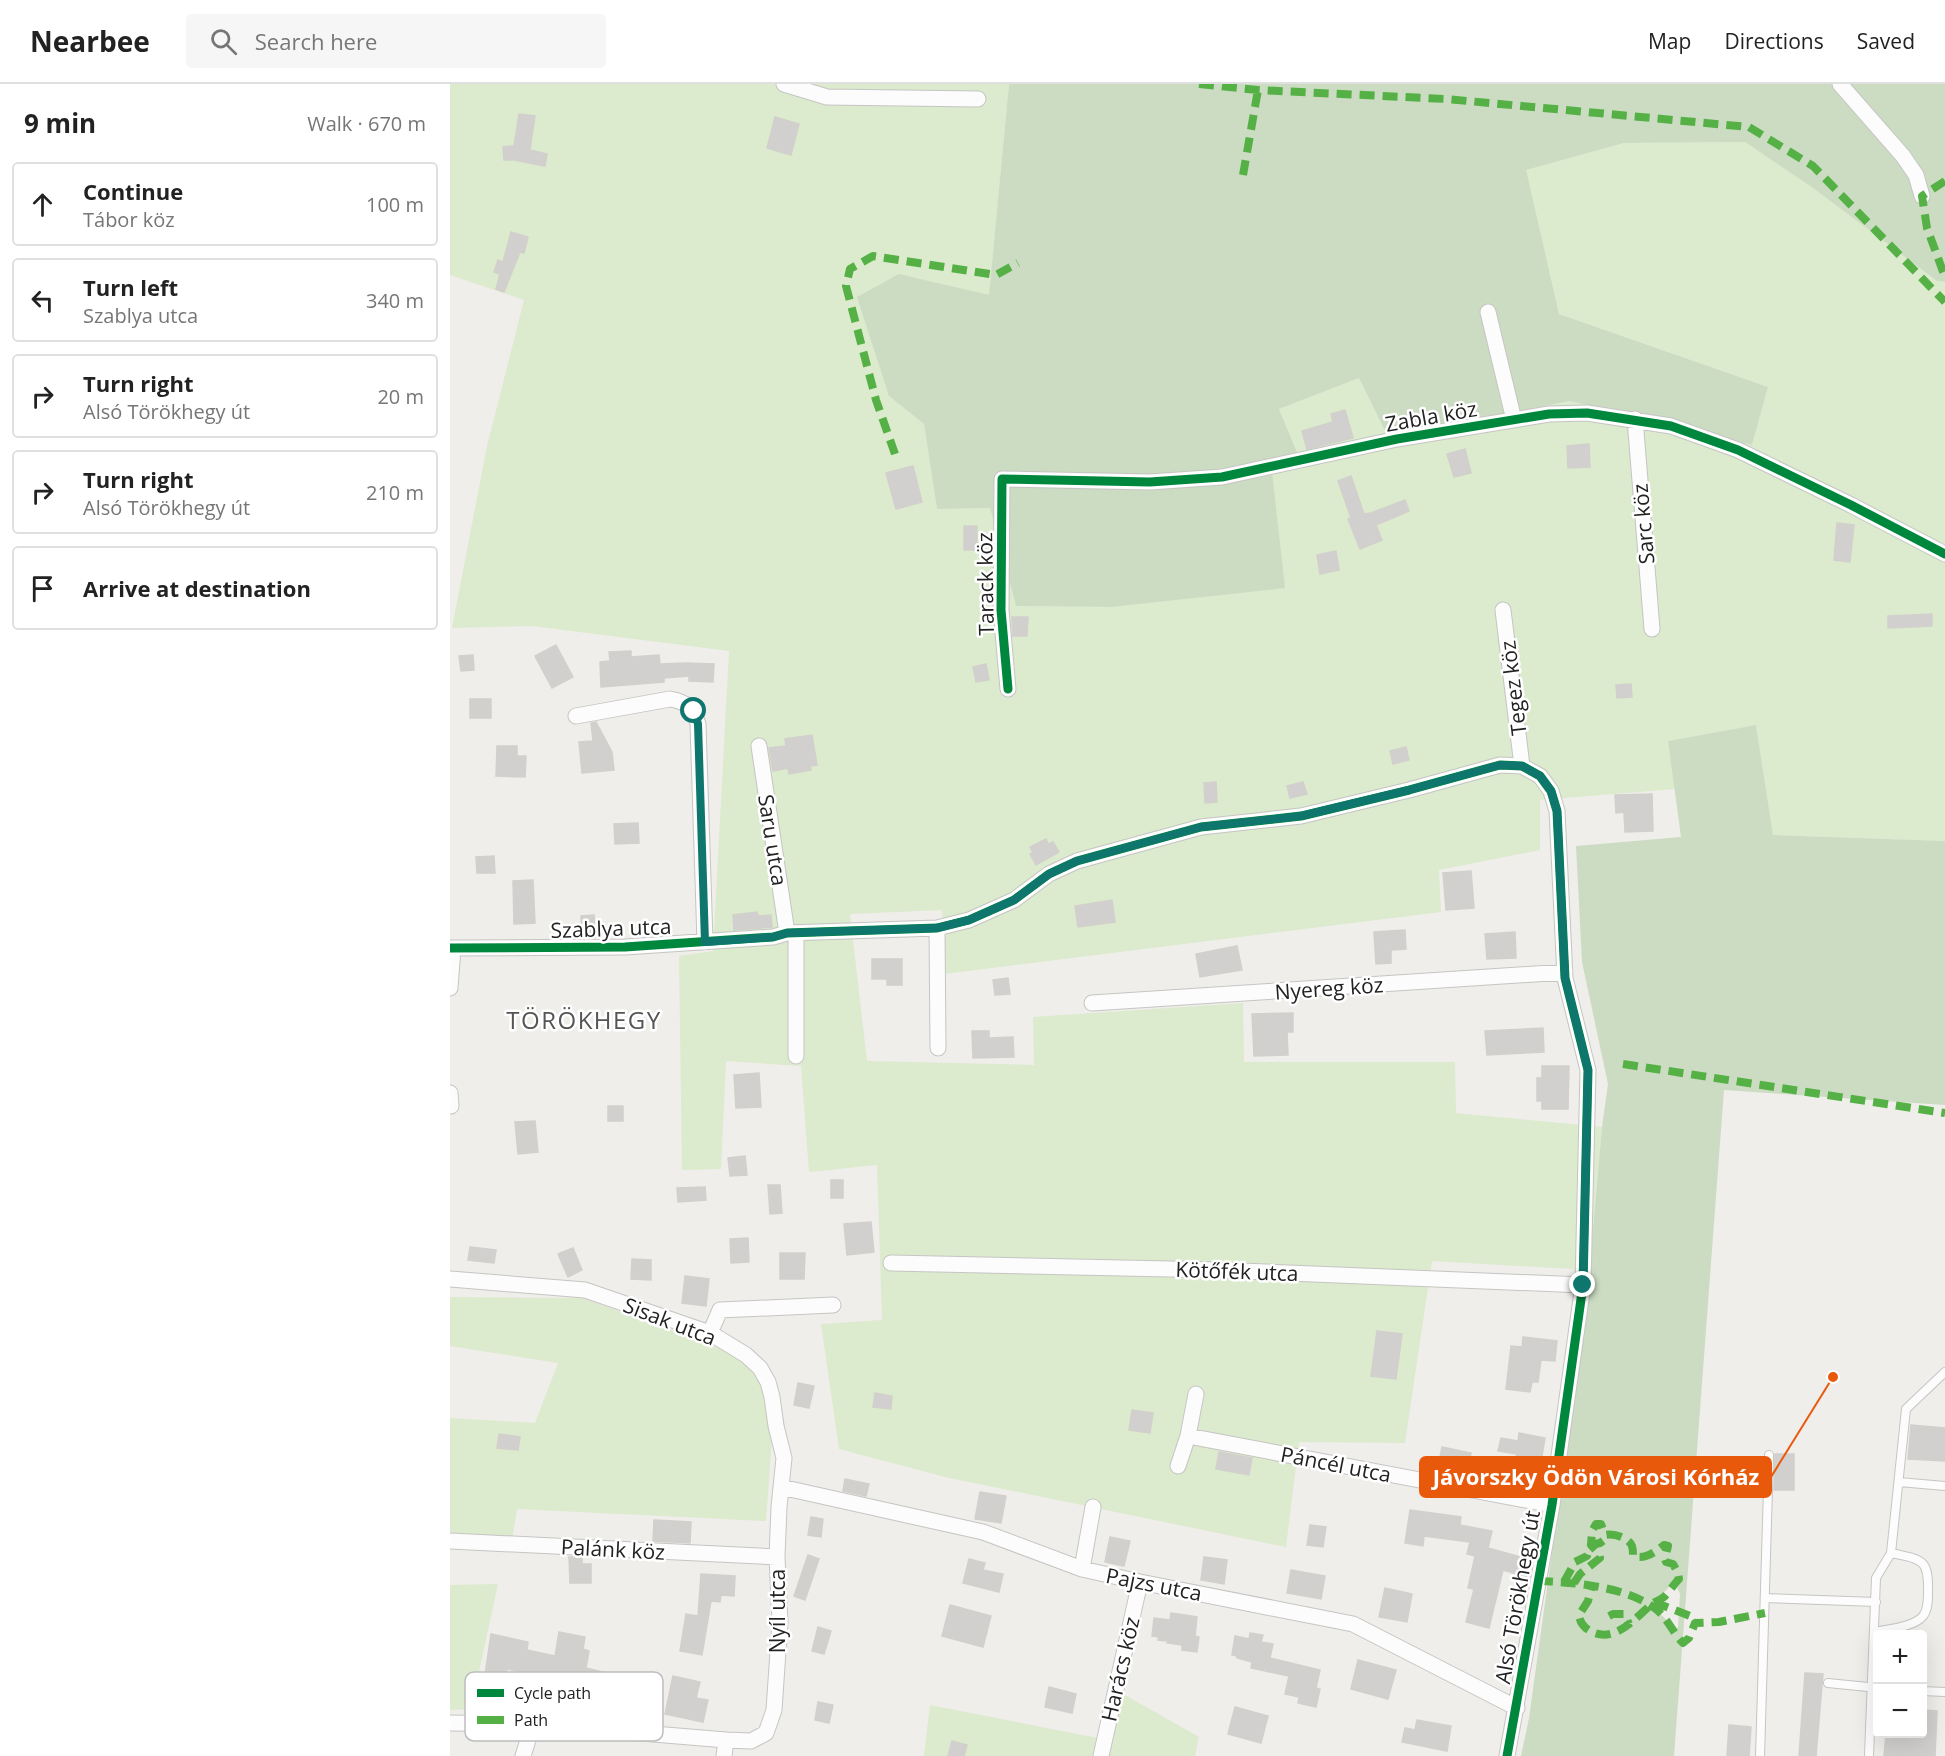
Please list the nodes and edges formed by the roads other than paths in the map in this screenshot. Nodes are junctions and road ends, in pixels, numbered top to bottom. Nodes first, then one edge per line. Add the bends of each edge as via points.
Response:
1 (784, 84) edge
2 (1840, 84) edge
3 (978, 99) dead end
4 (1922, 196) dead end
5 (1488, 312) dead end
6 (1635, 419) junction
7 (1514, 420) junction
8 (1002, 479) joint
9 (1945, 554) edge
10 (1503, 609) dead end
11 (1652, 629) dead end
12 (1008, 689) dead end
13 (576, 716) dead end
14 (759, 746) dead end
15 (1522, 766) junction
16 (937, 928) junction
17 (791, 933) junction
18 (705, 942) junction
19 (451, 948) edge
20 (1565, 972) junction
21 (450, 988) edge
22 (1092, 1003) dead end
23 (938, 1048) dead end
24 (796, 1056) dead end
25 (450, 1093) edge
26 (451, 1106) edge
27 (891, 1263) dead end
28 (450, 1279) edge
29 (1583, 1285) junction
30 (833, 1305) dead end
31 (710, 1333) junction
32 (1945, 1372) edge
33 (1196, 1394) dead end
34 (1188, 1436) junction
35 (1769, 1455) dead end
36 (1178, 1466) dead end
37 (1899, 1482) junction
38 (1945, 1486) edge
39 (781, 1487) junction
40 (1552, 1505) junction
41 (1093, 1507) dead end
42 (450, 1541) edge
43 (1891, 1553) junction
44 (777, 1557) junction
45 (1082, 1569) junction
46 (1140, 1582) junction
47 (1766, 1598) junction
48 (1876, 1602) junction
49 (1875, 1630) edge
50 (1886, 1630) edge
51 (1828, 1683) dead end
52 (1873, 1688) edge
53 (1927, 1691) edge
54 (1945, 1692) edge
55 (1873, 1702) edge
56 (1516, 1708) junction
57 (663, 1735) edge
58 (726, 1740) junction
59 (528, 1741) edge
60 (523, 1756) edge
61 (724, 1756) edge
62 (1101, 1756) edge
63 (1507, 1756) edge
64 (1760, 1756) edge
65 (1869, 1756) edge

1 - 3 street via 827,96
2 - 4 street via 1904,156 1916,174
5 - 7 street
6 - 7 street, Zabla köz via 1587,413
6 - 9 street, Zabla köz via 1671,426 1737,450
6 - 11 street, Sarc köz
7 - 8 street, Zabla köz via 1397,439 1222,477 1150,482
8 - 12 street, Tarack köz via 1001,610
10 - 15 street, Tegez köz
13 - 18 street via 669,699 683,701 694,711 698,724
14 - 17 street, Saru utca
15 - 16 street, Szablya utca via 1500,765 1301,816 1201,827 1077,861 1049,874 1014,900 969,920
15 - 20 street, Alsó Törökhegy út via 1540,776 1551,791 1557,811
16 - 17 street, Szablya utca
16 - 23 street
17 - 18 street, Szablya utca
17 - 24 street, Saru utca
18 - 19 street, Szablya utca via 625,947
19 - 21 street
20 - 22 street, Nyereg köz
20 - 29 street, Alsó Törökhegy út via 1588,1070
25 - 26 street
27 - 29 street, Kötőfék utca via 1217,1270
28 - 31 street, Sisak utca via 585,1290
29 - 40 street, Alsó Törökhegy út
30 - 31 street via 720,1310
31 - 39 street, Sisak utca via 746,1355 768,1382 784,1458
32 - 37 lane via 1906,1409
33 - 34 street
34 - 36 street
34 - 40 street, Páncél utca
35 - 47 lane
37 - 38 lane
37 - 43 lane
39 - 44 street, Nyíl utca
39 - 45 street, Pajzs utca via 983,1532
40 - 56 street, Alsó Törökhegy út
41 - 45 street
42 - 44 street, Palánk köz
43 - 48 lane via 1876,1578
43 - 50 lane via 1925,1565 1928,1605 1923,1616 1907,1626
44 - 58 street, Nyíl utca via 780,1622 774,1710 766,1733 751,1741
45 - 46 street, Pajzs utca
46 - 56 street, Pajzs utca via 1353,1624
46 - 62 street, Harács köz
47 - 48 lane
47 - 64 lane
48 - 49 lane
51 - 52 lane
53 - 54 lane
55 - 65 lane
56 - 63 street, Alsó Törökhegy út
57 - 58 street
58 - 61 street
59 - 60 street

